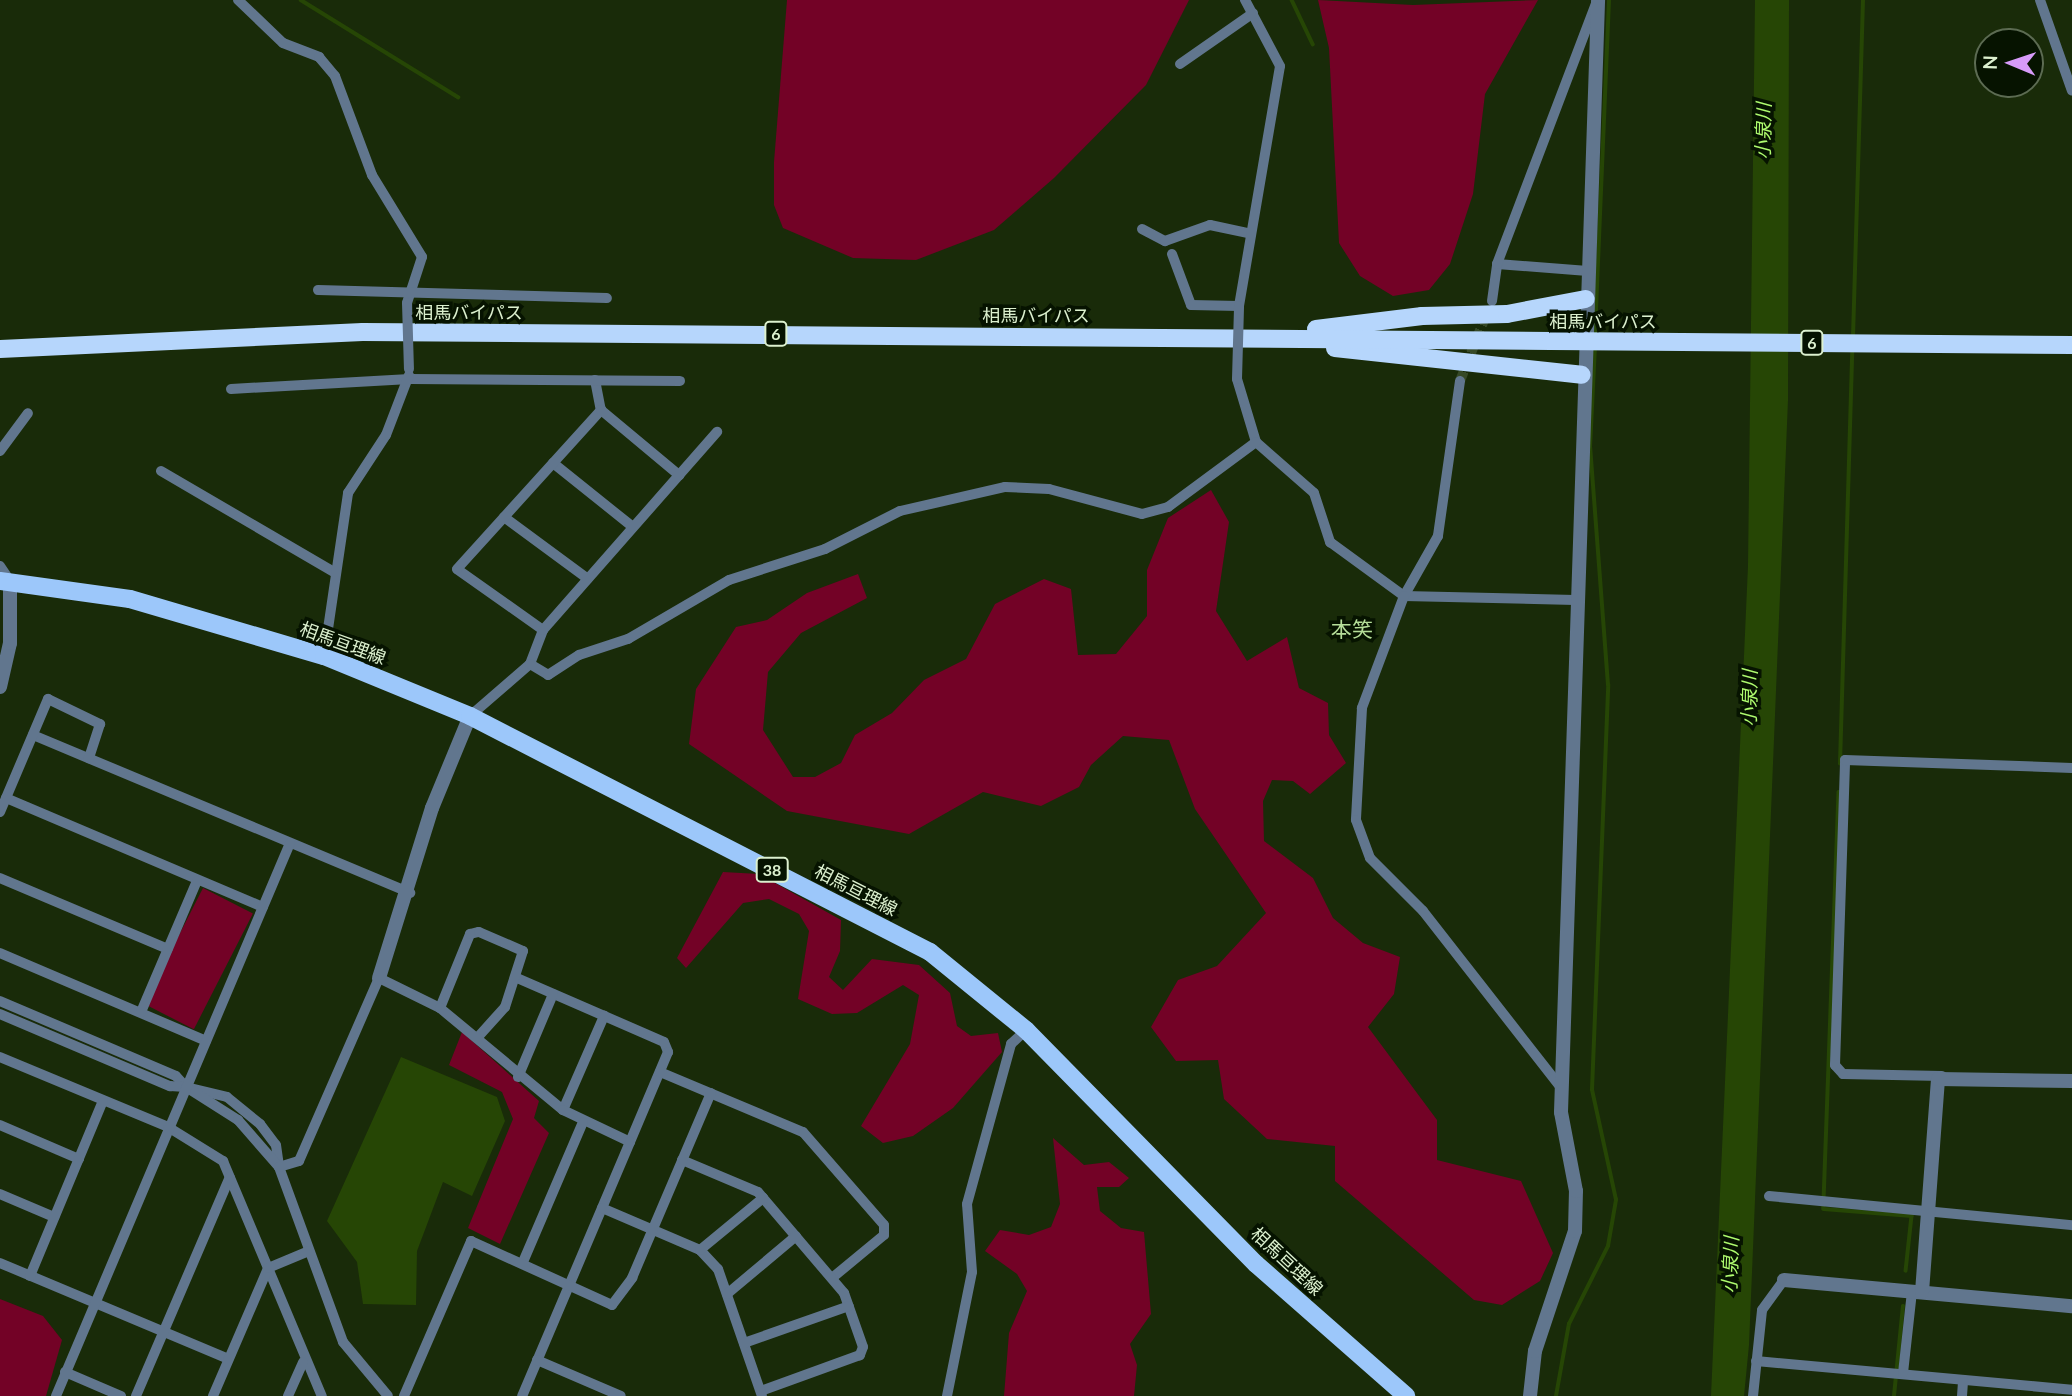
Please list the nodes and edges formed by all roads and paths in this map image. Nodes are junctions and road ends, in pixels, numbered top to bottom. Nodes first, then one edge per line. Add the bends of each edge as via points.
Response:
1 (238, 0) edge
2 (1245, 0) edge
3 (1597, 0) edge
4 (2040, 0) edge
5 (1253, 13) junction
6 (1180, 64) dead end
7 (2072, 91) edge
8 (1142, 229) dead end
9 (1248, 233) junction
10 (1172, 254) dead end
11 (1497, 264) junction
12 (1588, 271) junction
13 (318, 290) dead end
14 (408, 298) junction
15 (607, 298) dead end
16 (1586, 299) junction
17 (1492, 301) tunnel mouth
18 (1239, 306) junction
19 (1254, 337) junction
20 (2072, 345) edge
21 (0, 348) edge
22 (409, 374) junction
23 (1582, 375) junction
24 (595, 380) junction
25 (680, 381) dead end
26 (1460, 381) tunnel mouth
27 (231, 389) dead end
28 (601, 410) junction
29 (28, 413) dead end
30 (717, 432) dead end
31 (1256, 442) junction
32 (0, 451) edge
33 (553, 463) junction
34 (161, 471) dead end
35 (680, 475) junction
36 (504, 517) junction
37 (633, 527) junction
38 (334, 572) junction
39 (3, 576) edge
40 (588, 579) junction
41 (1404, 596) junction
42 (1575, 600) junction
43 (543, 631) junction
44 (324, 656) junction
45 (530, 664) junction
46 (0, 687) edge
47 (470, 716) junction
48 (33, 735) junction
49 (89, 758) junction
50 (2072, 768) edge
51 (6, 798) junction
52 (0, 812) edge
53 (290, 843) junction
54 (0, 878) edge
55 (197, 881) junction
56 (410, 893) junction
57 (263, 907) junction
58 (168, 949) junction
59 (0, 953) edge
60 (379, 978) junction
61 (517, 978) junction
62 (553, 994) junction
63 (0, 1001) edge
64 (440, 1008) junction
65 (141, 1012) junction
66 (0, 1014) edge
67 (604, 1016) junction
68 (1026, 1030) junction
69 (478, 1037) junction
70 (206, 1041) junction
71 (0, 1057) edge
72 (660, 1072) junction
73 (1942, 1076) junction
74 (518, 1077) junction
75 (2072, 1081) edge
76 (186, 1087) junction
77 (1562, 1088) junction
78 (711, 1093) junction
79 (103, 1101) junction
80 (563, 1110) junction
81 (583, 1122) junction
82 (0, 1125) edge
83 (168, 1127) junction
84 (630, 1142) junction
85 (79, 1159) junction
86 (682, 1160) junction
87 (279, 1167) junction
88 (230, 1177) junction
89 (0, 1194) edge
90 (1769, 1196) dead end
91 (763, 1198) junction
92 (602, 1208) junction
93 (1930, 1211) junction
94 (54, 1217) junction
95 (2072, 1225) edge
96 (652, 1230) junction
97 (796, 1236) junction
98 (700, 1250) junction
99 (309, 1251) junction
100 (523, 1262) junction
101 (0, 1263) edge
102 (268, 1268) junction
103 (30, 1276) junction
104 (832, 1279) junction
105 (1784, 1280) joint
106 (570, 1282) junction
107 (1917, 1292) junction
108 (727, 1294) junction
109 (95, 1304) junction
110 (849, 1306) junction
111 (2072, 1306) edge
112 (164, 1332) junction
113 (744, 1343) junction
114 (228, 1359) junction
115 (537, 1360) junction
116 (1756, 1361) junction
117 (303, 1362) junction
118 (65, 1372) junction
119 (1898, 1372) junction
120 (1963, 1380) junction
121 (2031, 1390) edge
122 (2072, 1390) edge
123 (762, 1393) edge
124 (56, 1396) edge
125 (121, 1396) edge
126 (136, 1396) edge
127 (213, 1396) edge
128 (288, 1396) edge
129 (322, 1396) edge
130 (388, 1396) edge
131 (404, 1396) edge
132 (522, 1396) edge
133 (621, 1396) edge
134 (947, 1396) edge
135 (1406, 1396) edge
136 (1530, 1396) edge
137 (1753, 1396) edge
138 (1962, 1396) edge

1 - 14 street via 283,43 328,64 372,175 422,257 422,272
2 - 5 street
3 - 11 street
3 - 12 street
4 - 7 street
5 - 6 street
5 - 9 street via 1280,66
8 - 9 street via 1166,241 1210,225
9 - 18 street
10 - 18 street via 1191,305
11 - 12 street
11 - 17 street
12 - 16 street
13 - 14 street
14 - 15 street
14 - 22 street, bridge
16 - 19 highway via 1507,314 1422,316
16 - 23 street
18 - 31 street, bridge via 1237,379
19 - 20 highway, 相馬バイパス / 6, bridge
19 - 21 highway, 相馬バイパス / 6 via 363,332
19 - 23 highway
22 - 24 street
22 - 27 street
22 - 38 street via 386,435 348,494
23 - 42 street
24 - 25 street
24 - 28 street
26 - 41 street via 1438,536
28 - 33 street
28 - 35 street
29 - 32 street
30 - 35 street
31 - 41 street via 1314,493 1330,542
31 - 45 street via 1168,507 1142,514 1049,489 1005,487 900,511 825,549 729,580 639,634 579,655 548,675
33 - 36 street
33 - 37 street
34 - 38 street
35 - 37 street
36 - 40 street
36 - 43 street via 457,569
37 - 40 street
38 - 44 street
39 - 44 main road, 相馬亘理線 / 38 via 130,599
39 - 46 street via 10,643
40 - 43 street
41 - 42 street
41 - 77 street via 1362,708 1356,820 1370,858 1423,911
42 - 77 street
43 - 45 street
44 - 47 main road, 相馬亘理線 / 38
45 - 47 street
47 - 56 street via 432,808
47 - 68 main road, 相馬亘理線 / 38 via 930,952
48 - 49 street
48 - 49 street via 48,699 100,724
48 - 51 street
49 - 53 street
50 - 73 street via 1845,760 1835,1065 1843,1074
51 - 52 street
51 - 55 street
53 - 56 street
53 - 57 street
54 - 58 street
55 - 57 street
55 - 58 street
56 - 60 street
57 - 70 street
58 - 65 street
59 - 65 street
60 - 64 street
60 - 87 street via 299,1161
61 - 62 street
61 - 64 street via 523,951 470,934
61 - 69 street via 505,1007
62 - 67 street
62 - 74 street
63 - 76 street via 176,1076
64 - 69 street
65 - 70 street
66 - 76 street via 170,1086
67 - 72 street via 664,1042 668,1052
67 - 80 street
68 - 134 street via 1011,1044 967,1204 972,1272
68 - 135 main road, 相馬亘理線 / 38 via 1256,1264
69 - 74 street
70 - 76 street
71 - 79 street
72 - 78 street
72 - 84 street
73 - 75 street
73 - 93 street
74 - 80 street
76 - 83 street
76 - 87 street via 227,1097 260,1124 276,1144
77 - 136 street via 1575,1231 1535,1351
78 - 86 street
78 - 104 street via 803,1132 884,1225 884,1235
79 - 83 street
79 - 85 street
80 - 81 street
81 - 84 street
81 - 100 street
82 - 85 street
83 - 88 street via 206,1147
83 - 109 street
84 - 92 street
85 - 94 street
86 - 91 street
86 - 96 street
87 - 99 street
88 - 102 street
88 - 112 street
89 - 94 street
90 - 93 street
91 - 97 street
91 - 98 street
92 - 96 street
92 - 106 street
93 - 95 street
93 - 107 street
94 - 103 street
96 - 98 street
96 - 106 street via 632,1278 612,1305
97 - 104 street
97 - 108 street
98 - 108 street via 718,1269
99 - 102 street
99 - 130 street via 343,1342
100 - 106 street
100 - 131 street via 471,1241
101 - 103 street
102 - 114 street
102 - 117 street
103 - 109 street
104 - 110 street
105 - 107 street
105 - 116 street via 1762,1310
106 - 115 street
107 - 111 street
107 - 119 street
108 - 113 street
109 - 112 street
109 - 118 street
110 - 113 street
110 - 123 street via 860,1355
112 - 114 street
112 - 126 street
113 - 123 street
114 - 127 street
115 - 132 street
115 - 133 street
116 - 119 street
116 - 137 street
117 - 128 street
117 - 129 street
118 - 124 street
118 - 125 street
119 - 120 street
120 - 121 street
120 - 138 street
121 - 122 street

